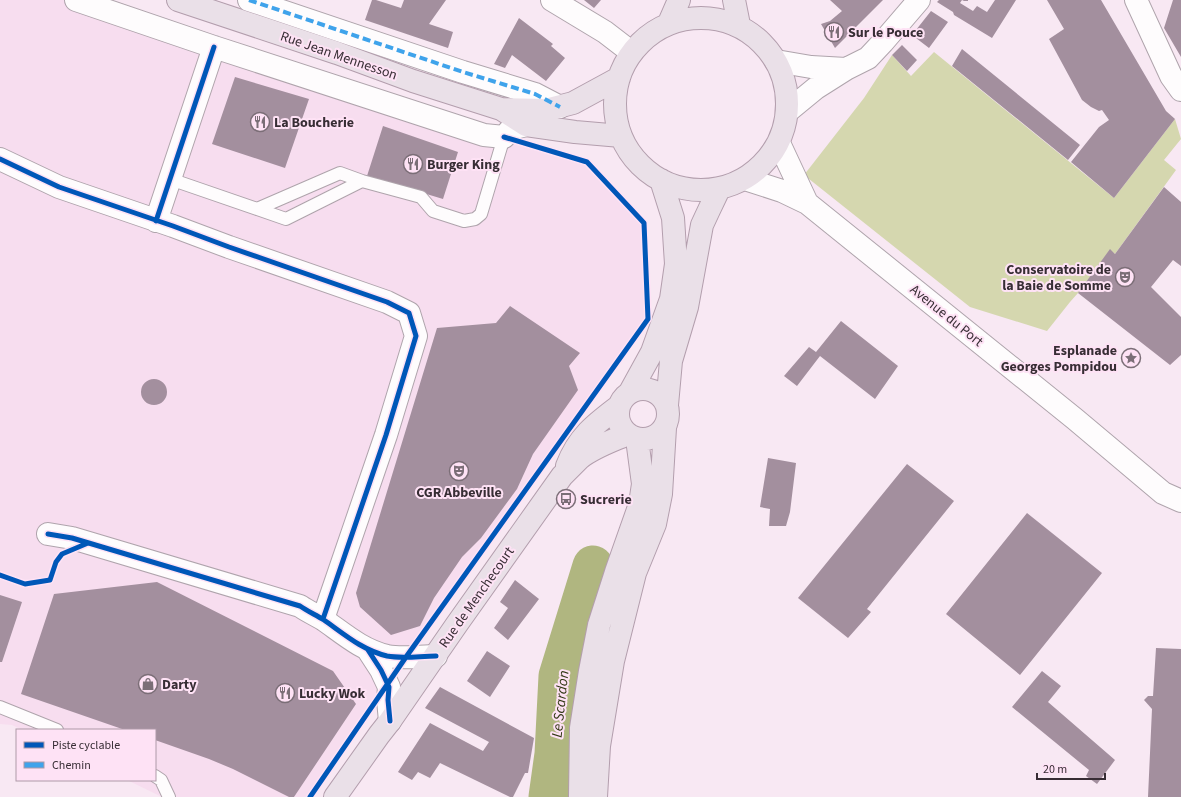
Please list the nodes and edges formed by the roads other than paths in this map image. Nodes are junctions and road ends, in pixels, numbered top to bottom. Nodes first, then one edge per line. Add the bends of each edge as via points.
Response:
1 (76, 0) edge
2 (178, 0) edge
3 (249, 0) edge
4 (552, 0) edge
5 (679, 0) edge
6 (734, 0) edge
7 (919, 0) edge
8 (1136, 0) edge
9 (669, 23) junction
10 (739, 25) junction
11 (214, 47) junction
12 (631, 52) junction
13 (776, 61) junction
14 (846, 68) junction
15 (619, 78) junction
16 (1181, 90) edge
17 (560, 107) junction
18 (501, 109) junction
19 (788, 111) junction
20 (526, 125) junction
21 (621, 136) junction
22 (504, 137) junction
23 (779, 143) junction
24 (0, 158) edge
25 (170, 179) junction
26 (745, 179) junction
27 (661, 180) junction
28 (362, 181) junction
29 (719, 189) junction
30 (807, 203) junction
31 (257, 209) junction
32 (156, 221) junction
33 (624, 399) junction
34 (667, 405) junction
35 (664, 428) junction
36 (632, 436) junction
37 (562, 476) junction
38 (1181, 501) edge
39 (48, 534) dead end
40 (323, 619) junction
41 (368, 650) junction
42 (436, 656) junction
43 (0, 706) edge
44 (390, 721) junction
45 (55, 729) edge
46 (156, 777) edge
47 (168, 797) edge
48 (335, 797) edge
49 (580, 797) edge
50 (596, 797) edge

1 - 11 street
2 - 18 main road, Rue Jean Mennesson
3 - 17 street via 535,94
4 - 12 street via 605,32
5 - 9 main road
6 - 10 main road
7 - 14 street via 868,58
8 - 16 street via 1171,76
9 - 10 main road via 696,17 723,19
9 - 12 main road via 648,35
10 - 13 main road via 756,36
11 - 22 street via 484,135
11 - 25 street
12 - 15 main road
13 - 14 street via 811,67
13 - 19 main road via 787,91
14 - 19 street
15 - 17 main road, Rue Jean Mennesson via 573,104
15 - 21 main road via 615,100
17 - 18 main road, Rue Jean Mennesson via 546,110
18 - 20 main road, Rue Jean Mennesson
19 - 23 main road
20 - 21 main road, Rue Jean Mennesson
20 - 22 street via 511,129
21 - 27 main road via 639,164
22 - 28 lane via 481,214 475,219 464,221 433,211 421,197
23 - 26 main road via 765,164
23 - 30 street, Avenue du Port
24 - 32 street via 58,187
25 - 31 lane
25 - 32 street
26 - 29 main road
26 - 30 street, Avenue du Port
27 - 29 main road via 677,187 698,191
27 - 33 main road via 673,218 676,264 671,299 652,352
28 - 31 lane via 340,173
28 - 31 lane via 286,219
29 - 34 main road via 702,226 687,307 671,361
30 - 38 street, Avenue du Port via 1163,493
32 - 40 street via 387,302 409,314 416,336 388,428
33 - 34 main road via 638,390 647,389 662,397
33 - 36 main road via 618,415 620,424
33 - 37 main road, Rue de Menchecourt via 582,436
34 - 35 main road via 668,413
35 - 36 main road via 660,434 645,440
35 - 50 main road via 661,494 655,524 635,573 613,662 599,746
36 - 37 main road, Rue de Menchecourt via 589,452
36 - 49 main road via 643,484 640,504 599,625 582,728
37 - 42 main road, Rue de Menchecourt
39 - 40 street via 300,606
40 - 41 street
41 - 42 street via 388,656
41 - 44 street via 389,687
42 - 44 main road, Rue de Menchecourt
43 - 45 lane
44 - 48 main road, Rue de Menchecourt
46 - 47 lane via 161,780

